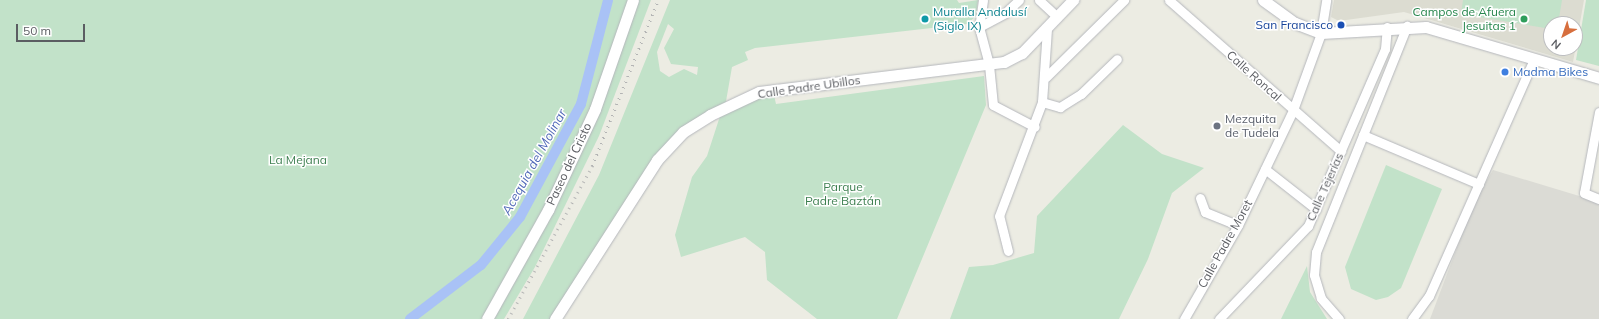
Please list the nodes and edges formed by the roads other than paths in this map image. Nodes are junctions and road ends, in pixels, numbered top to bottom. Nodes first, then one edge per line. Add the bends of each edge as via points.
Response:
1 (633, 0) edge
2 (984, 0) edge
3 (1019, 0) edge
4 (1039, 0) edge
5 (1073, 0) edge
6 (1124, 0) edge
7 (1169, 0) edge
8 (1263, 0) edge
9 (1326, 0) edge
10 (1057, 17) junction
11 (1407, 26) junction
12 (979, 27) junction
13 (1387, 27) junction
14 (1047, 28) junction
15 (1321, 33) junction
16 (1117, 58) dead end
17 (1534, 60) junction
18 (989, 65) junction
19 (1046, 77) junction
20 (1599, 78) edge
21 (1042, 102) junction
22 (1293, 110) junction
23 (1599, 112) edge
24 (1035, 127) junction
25 (1363, 135) junction
26 (1341, 151) junction
27 (1265, 168) junction
28 (1479, 184) junction
29 (1200, 198) dead end
30 (1599, 199) edge
31 (1316, 209) junction
32 (1238, 225) junction
33 (1008, 251) dead end
34 (487, 319) edge
35 (555, 319) edge
36 (1184, 319) edge
37 (1219, 319) edge
38 (1339, 319) edge
39 (1412, 319) edge

1 - 34 street, Paseo del Cristo via 595,110 548,210
2 - 12 street
3 - 12 street via 1005,13
4 - 10 street
5 - 10 street, Calle Padre Ubillos
6 - 19 street
7 - 22 street, Calle Roncal
8 - 15 street via 1295,23
9 - 15 street, Calle Padre Moret
10 - 14 street, Calle Padre Ubillos
11 - 13 street
11 - 17 street via 1426,27
11 - 25 street, Calle Tejerías
12 - 18 street
13 - 15 street
13 - 26 street, Calle Tejerías via 1385,49
14 - 18 street, Calle Padre Ubillos via 1022,52
14 - 19 street
15 - 22 street, Calle Padre Moret
16 - 21 street via 1081,94 1060,107
17 - 20 street
17 - 28 street
18 - 24 street via 993,105
18 - 35 street, Calle Padre Ubillos via 759,92 710,115 683,132 657,160
19 - 21 street
21 - 24 street
22 - 26 street, Calle Roncal
22 - 27 street, Calle Padre Moret
23 - 30 street via 1584,193
24 - 33 street via 999,216
25 - 28 street
25 - 38 street, Calle Tejerías via 1316,252 1314,275 1321,298
26 - 31 street, Calle Tejerías
27 - 31 street
27 - 32 street, Calle Padre Moret
28 - 39 street via 1429,296
29 - 32 street via 1205,212
31 - 37 street, Calle Tejerías via 1308,226
32 - 36 street, Calle Padre Moret

